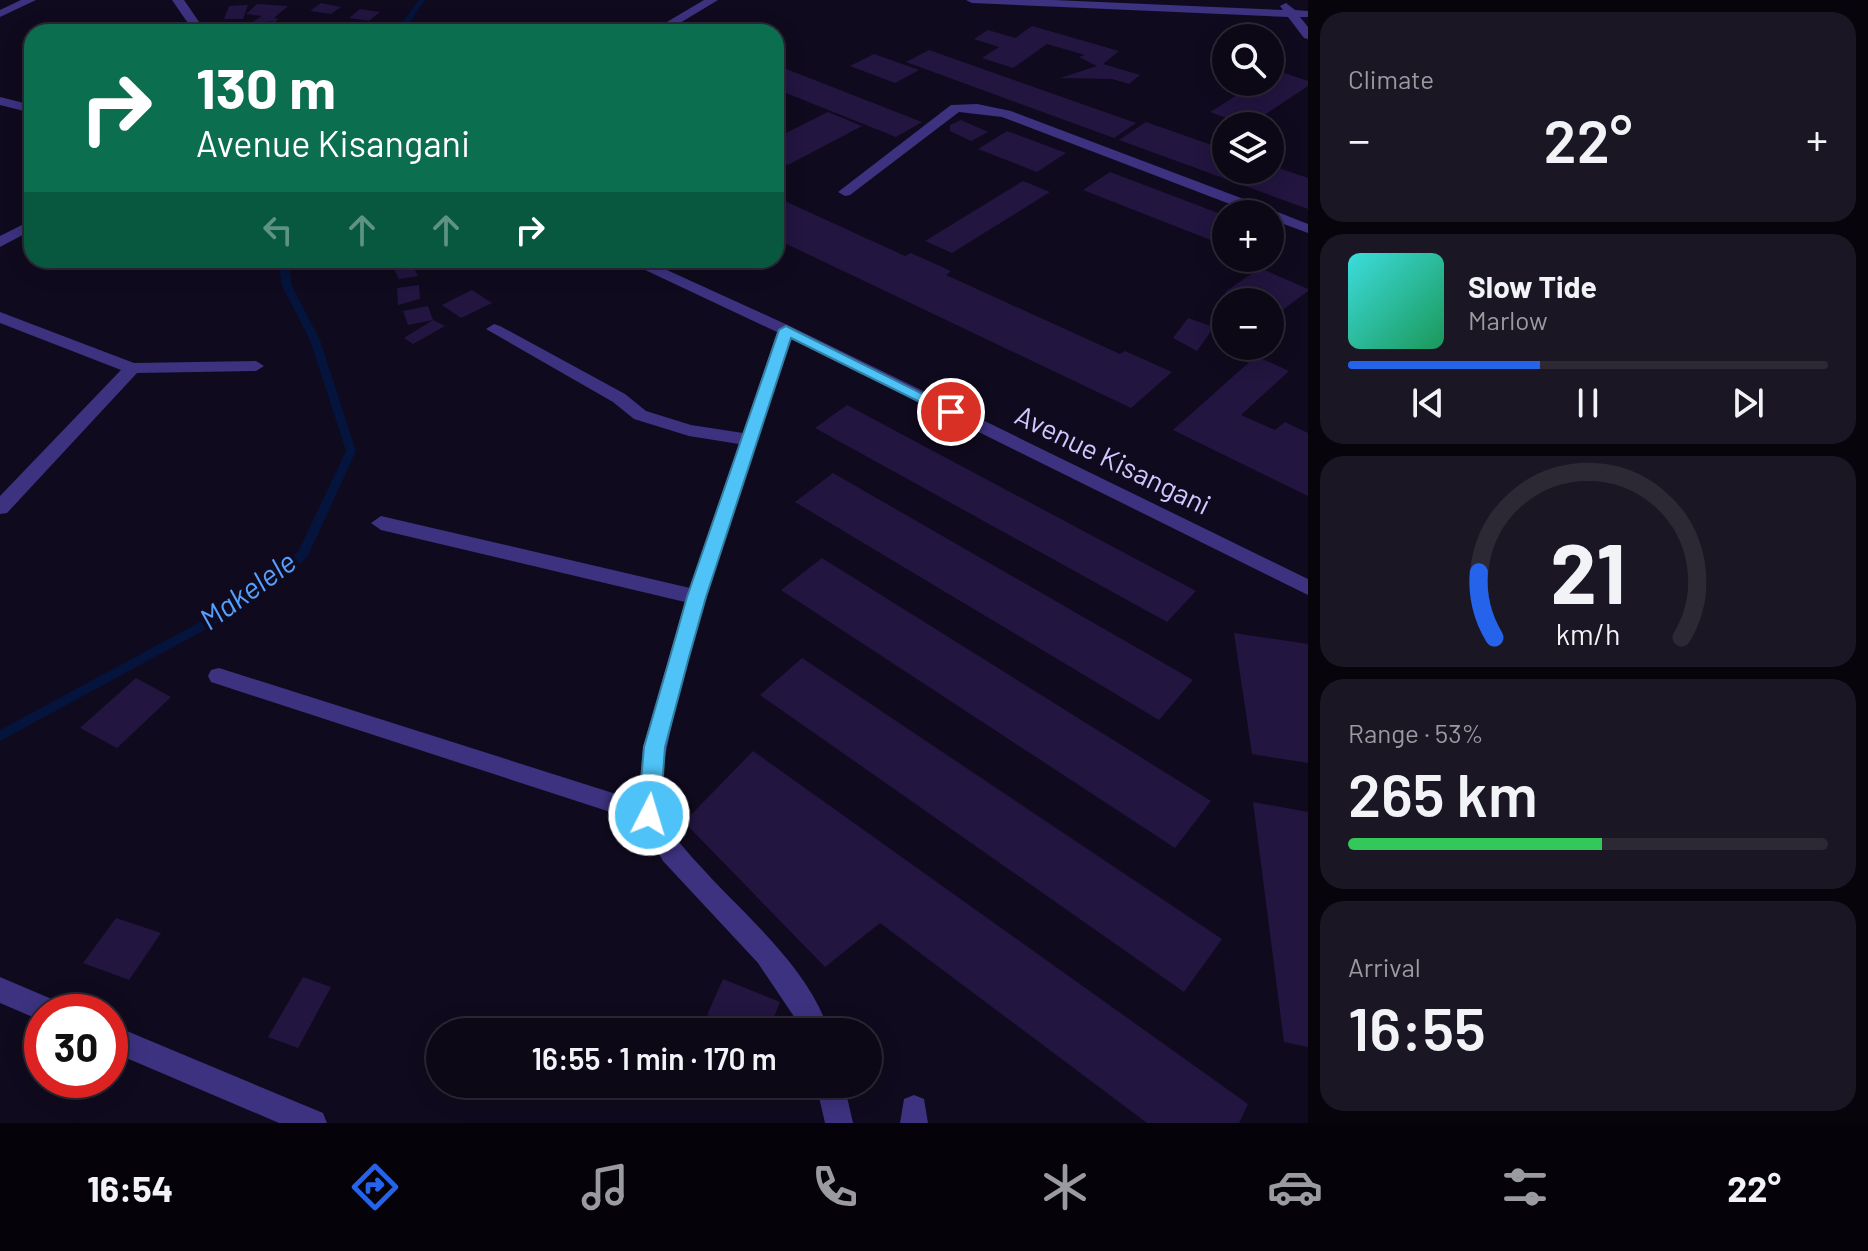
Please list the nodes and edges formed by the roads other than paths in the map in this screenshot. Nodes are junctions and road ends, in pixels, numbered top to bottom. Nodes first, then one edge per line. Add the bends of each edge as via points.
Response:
1 (30, 0) edge
2 (178, 0) edge
3 (712, 0) edge
4 (972, 0) edge
5 (1281, 0) edge
6 (0, 14) edge
7 (1293, 14) junction
8 (1308, 14) edge
9 (194, 24) edge
10 (670, 24) edge
11 (1308, 35) edge
12 (0, 101) edge
13 (24, 107) edge
14 (845, 192) dead end
15 (1232, 200) edge
16 (1284, 220) edge
17 (24, 228) edge
18 (1308, 229) edge
19 (0, 242) edge
20 (650, 268) edge
21 (0, 317) edge
22 (494, 329) dead end
23 (786, 330) junction
24 (256, 366) dead end
25 (132, 368) junction
26 (749, 440) junction
27 (4, 499) edge
28 (381, 523) dead end
29 (1308, 588) edge
30 (697, 597) junction
31 (219, 676) dead end
32 (649, 815) junction
33 (0, 990) edge
34 (24, 1000) edge
35 (811, 1018) edge
36 (128, 1045) edge
37 (833, 1098) edge
38 (313, 1123) edge
39 (839, 1123) edge

1 - 6 street
2 - 9 street
3 - 10 street
4 - 7 street
5 - 7 street
7 - 8 street
7 - 11 street
12 - 13 street
14 - 15 street via 956,108 977,108 1006,114
16 - 18 street
17 - 19 street
20 - 23 street, Avenue Kisangani
21 - 25 street
22 - 26 street via 640,415
23 - 26 street
23 - 29 street, Avenue Kisangani
24 - 25 street
25 - 27 street
26 - 30 street
28 - 30 street
30 - 32 street via 654,747
31 - 32 street
32 - 35 street via 672,853 767,954
33 - 34 street
36 - 38 street
37 - 39 street

